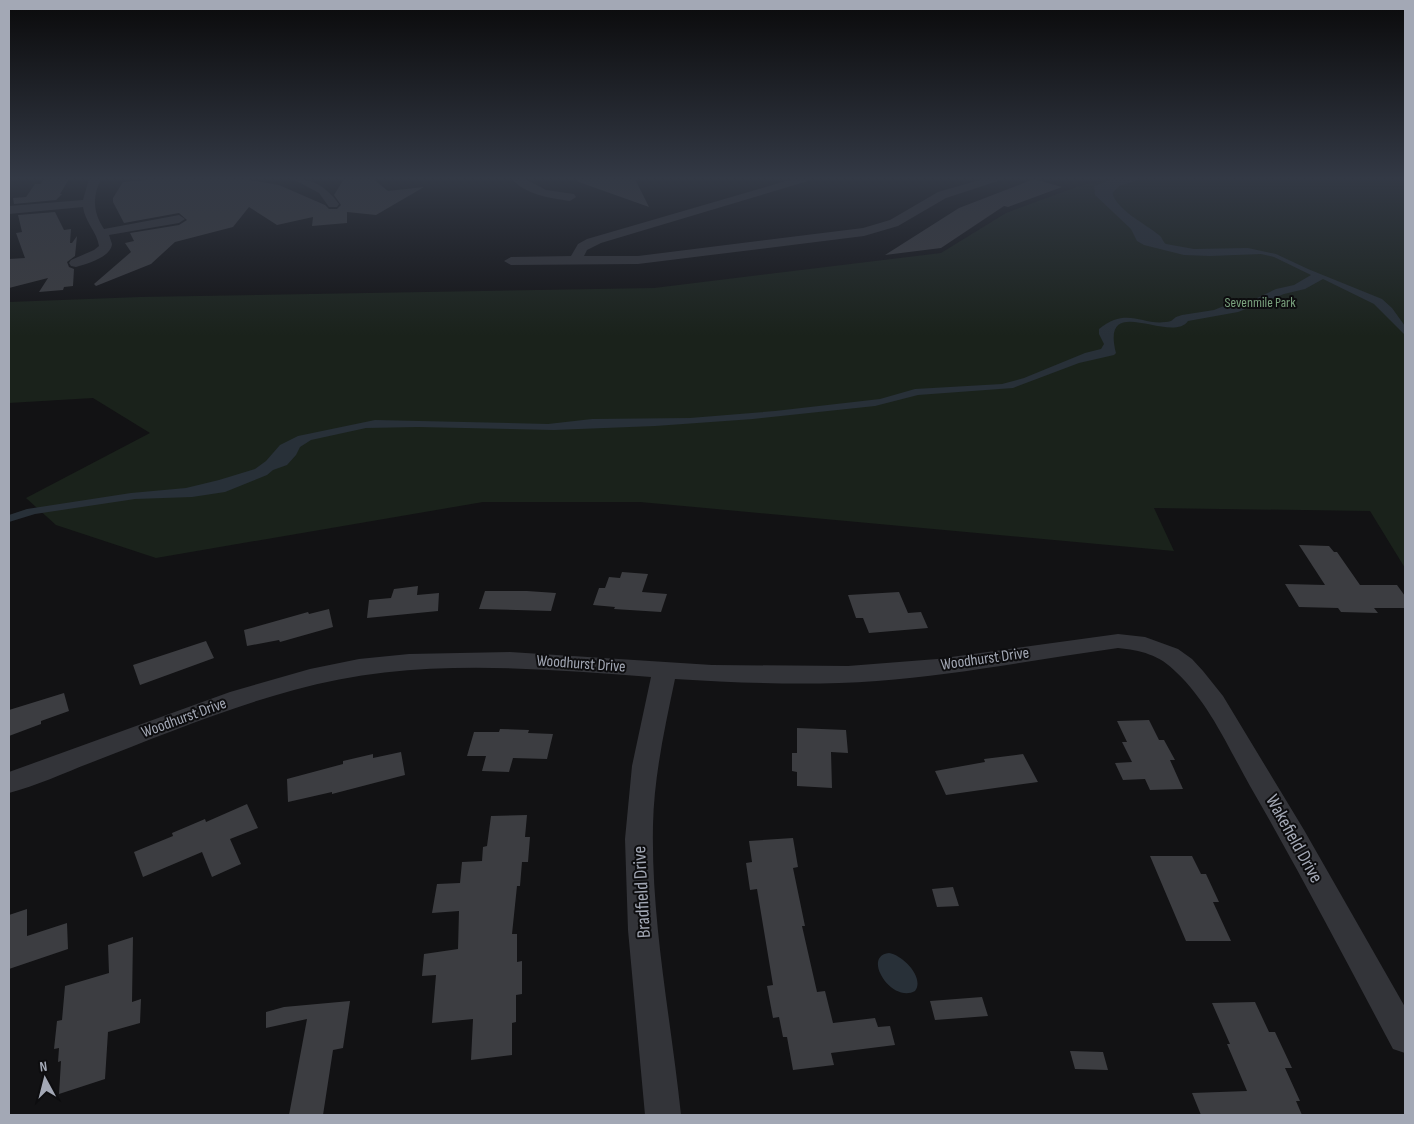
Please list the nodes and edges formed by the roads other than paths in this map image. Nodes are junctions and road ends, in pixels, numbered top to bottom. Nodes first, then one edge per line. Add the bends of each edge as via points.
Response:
1 (109, 231) edge
2 (625, 231) edge
3 (866, 231) edge
4 (101, 233) joint
5 (511, 261) dead end
6 (577, 261) junction
7 (76, 263) dead end
8 (1168, 653) joint
9 (665, 671) junction
10 (9, 783) edge
11 (1405, 1038) edge
12 (663, 1115) edge

1 - 4 street
2 - 6 street via 580,247
3 - 6 street via 659,258
4 - 7 street via 106,242 104,250
5 - 6 street
8 - 9 street, Woodhurst Drive via 1148,644 1118,641 879,672 762,675
8 - 11 street, Wakefield Drive via 1192,674 1237,740
9 - 10 street, Woodhurst Drive via 521,660 426,660 359,668 280,684 224,702
9 - 12 street, Bradfield Drive via 643,779 639,868 649,997

